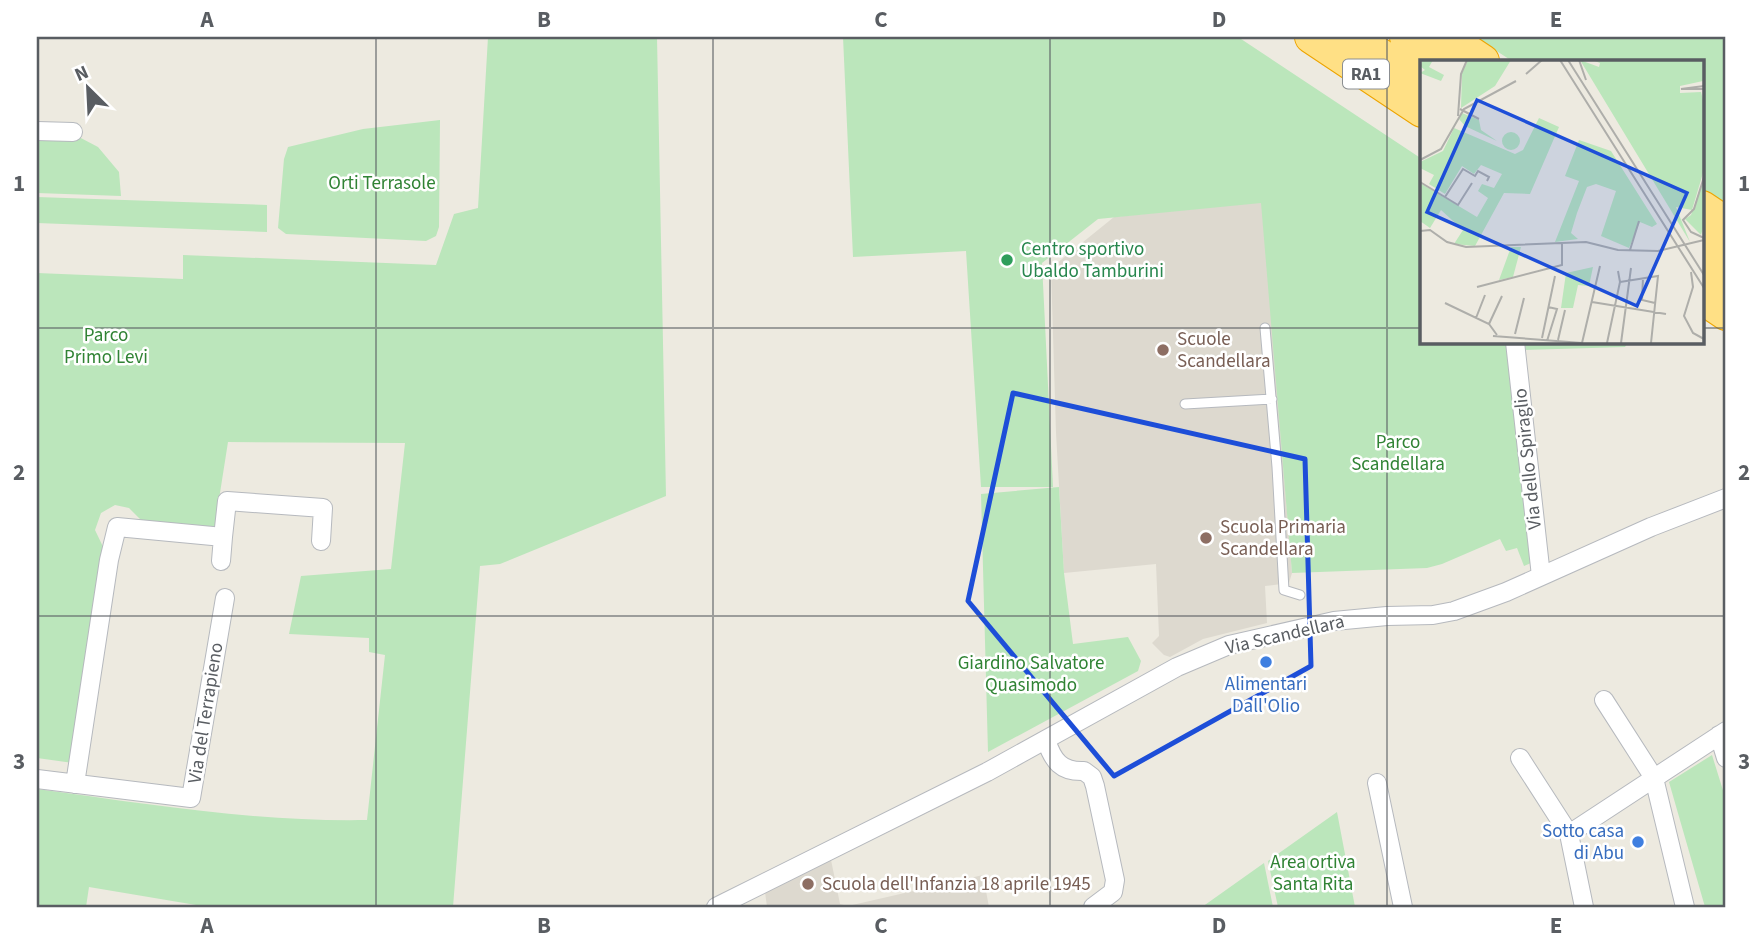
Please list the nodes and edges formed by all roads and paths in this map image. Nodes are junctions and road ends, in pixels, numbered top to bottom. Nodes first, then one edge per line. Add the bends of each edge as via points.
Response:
1 (1311, 37) edge
2 (1353, 37) edge
3 (1406, 37) edge
4 (1447, 37) edge
5 (1441, 60) edge
6 (1482, 60) edge
7 (1420, 81) edge
8 (1420, 110) edge
9 (37, 131) edge
10 (73, 132) dead end
11 (1704, 208) edge
12 (1726, 223) edge
13 (1704, 235) edge
14 (1726, 251) edge
15 (1704, 270) edge
16 (1726, 286) edge
17 (1704, 299) edge
18 (1726, 314) edge
19 (1265, 328) dead end
20 (1515, 343) edge
21 (1272, 399) junction
22 (1185, 404) dead end
23 (1726, 498) edge
24 (223, 537) junction
25 (321, 541) dead end
26 (221, 561) dead end
27 (1541, 576) junction
28 (1300, 595) dead end
29 (225, 598) dead end
30 (1604, 700) dead end
31 (1723, 733) edge
32 (1046, 740) junction
33 (1520, 758) dead end
34 (1726, 758) edge
35 (1654, 778) junction
36 (37, 779) edge
37 (75, 783) junction
38 (1377, 783) dead end
39 (1569, 834) junction
40 (716, 907) edge
41 (1093, 907) edge
42 (1403, 907) edge
43 (1584, 907) edge
44 (1685, 907) edge

1 - 8 highway, RA1
2 - 7 highway
3 - 5 highway
4 - 6 highway
9 - 10 street
11 - 12 highway
13 - 14 highway
15 - 16 highway
17 - 18 highway
19 - 21 lane
20 - 27 street, Via dello Spiraglio
21 - 22 lane
21 - 28 lane via 1284,590
23 - 27 street, Via Scandellara
24 - 25 street via 227,501 323,508
24 - 26 street
24 - 37 street via 117,527
27 - 32 street, Via Scandellara via 1454,611 1334,621 1229,645 1177,667
29 - 37 street, Via del Terrapieno via 191,799
30 - 35 street
31 - 34 street
31 - 35 street
32 - 40 street, Via Scandellara
32 - 41 street via 1059,764 1084,771 1095,786 1115,880 1113,892
33 - 39 street
35 - 39 street
35 - 44 street
36 - 37 street, Via del Terrapieno
38 - 42 street
39 - 43 street

